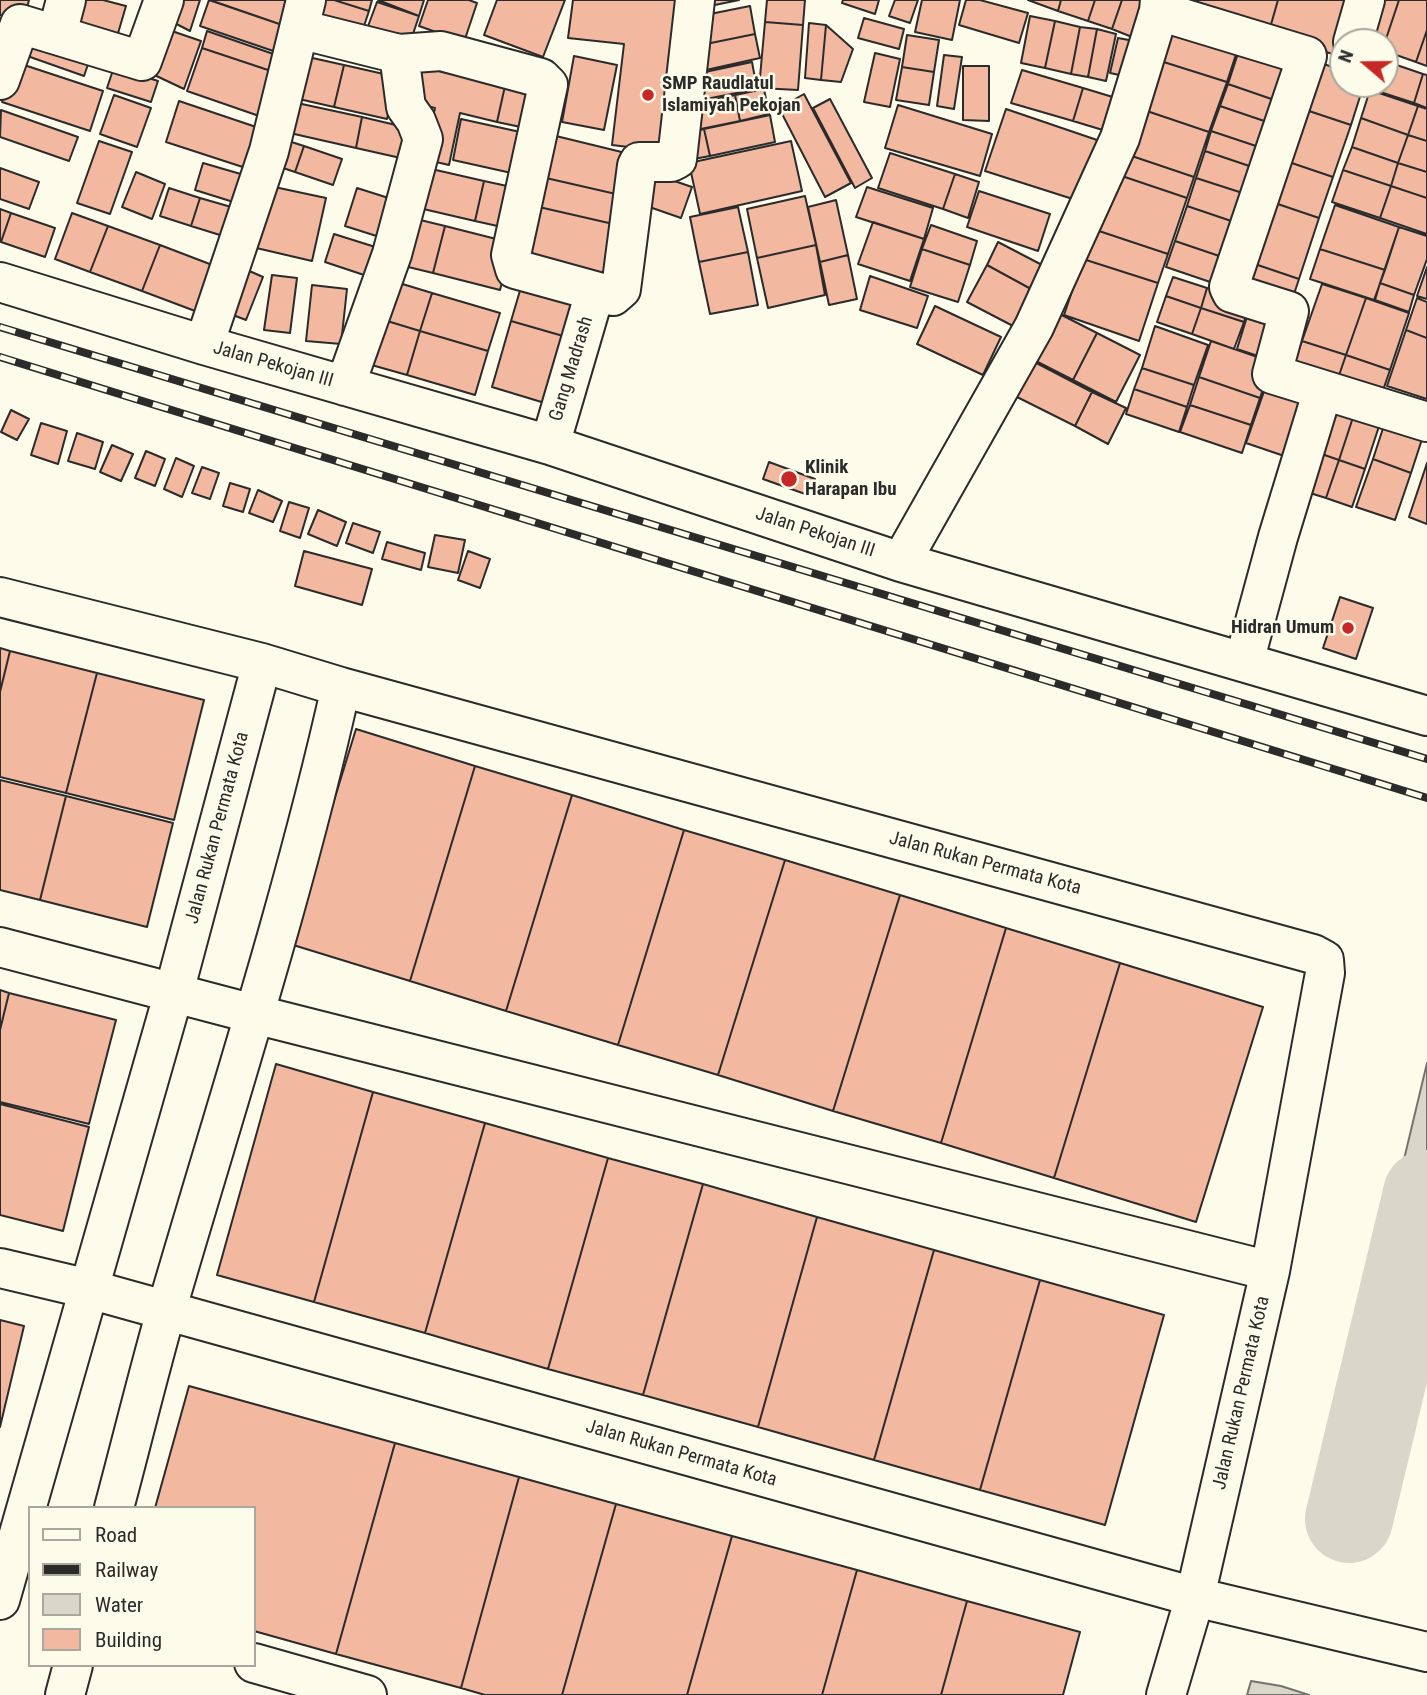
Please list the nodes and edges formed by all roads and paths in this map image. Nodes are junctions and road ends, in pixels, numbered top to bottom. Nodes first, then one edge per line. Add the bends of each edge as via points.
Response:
1 (164, 0) edge
2 (695, 0) edge
3 (1365, 0) edge
4 (1160, 5) edge
5 (302, 14) edge
6 (62, 17) edge
7 (1357, 28) edge
8 (399, 54) junction
9 (1325, 60) edge
10 (0, 80) edge
11 (0, 282) edge
12 (595, 292) junction
13 (204, 345) junction
14 (345, 386) junction
15 (1323, 390) junction
16 (1427, 422) edge
17 (550, 445) junction
18 (901, 562) junction
19 (0, 597) edge
20 (1244, 662) junction
21 (262, 663) junction
22 (341, 687) junction
23 (1427, 716) edge
24 (0, 947) edge
25 (174, 992) junction
26 (254, 1014) junction
27 (0, 1268) edge
28 (1270, 1271) junction
29 (89, 1289) junction
30 (167, 1311) junction
31 (115, 1506) edge
32 (1195, 1597) junction
33 (0, 1598) edge
34 (28, 1603) edge
35 (1422, 1650) edge
36 (256, 1664) edge
37 (72, 1667) edge
38 (65, 1695) edge
39 (367, 1695) edge
40 (1166, 1695) edge

1 - 6 street via 142,61
2 - 12 street via 677,159 639,162 621,289 613,296
3 - 7 street
4 - 9 street
4 - 18 street via 1120,138 1034,327
5 - 8 street
5 - 13 street, Jalan Pekojan III via 269,151
6 - 10 street via 20,24
8 - 12 street via 440,51 541,78 548,85 512,263 515,269
8 - 14 street via 406,107 423,139 392,254
9 - 15 street via 1228,287 1232,293 1290,312 1272,374
11 - 13 street, Jalan Pekojan III
12 - 17 street, Gang Madrash
13 - 14 street, Jalan Pekojan III
14 - 17 street, Jalan Pekojan III
15 - 16 street
15 - 20 street
17 - 18 street, Jalan Pekojan III
18 - 20 street, Jalan Pekojan III
19 - 21 street, Jalan Rukan Permata Kota
20 - 23 street, Jalan Pekojan III
21 - 22 street, Jalan Rukan Permata Kota
21 - 25 street, Jalan Rukan Permata Kota
22 - 26 street
22 - 28 street, Jalan Rukan Permata Kota via 1324,960
24 - 25 street, Jalan Rukan Permata Kota
25 - 26 street, Jalan Rukan Permata Kota
25 - 29 street, Jalan Rukan Permata Kota
26 - 28 street, Jalan Rukan Permata Kota
26 - 30 street
27 - 29 street, Jalan Rukan Permata Kota
28 - 32 street, Jalan Rukan Permata Kota
29 - 30 street, Jalan Rukan Permata Kota
29 - 33 street, Jalan Rukan Permata Kota
30 - 31 street
30 - 32 street, Jalan Rukan Permata Kota
32 - 35 street, Jalan Rukan Permata Kota
32 - 40 street, Jalan Rukan Permata Kota
33 - 34 street, Jalan Rukan Permata Kota
36 - 39 street
37 - 38 street

